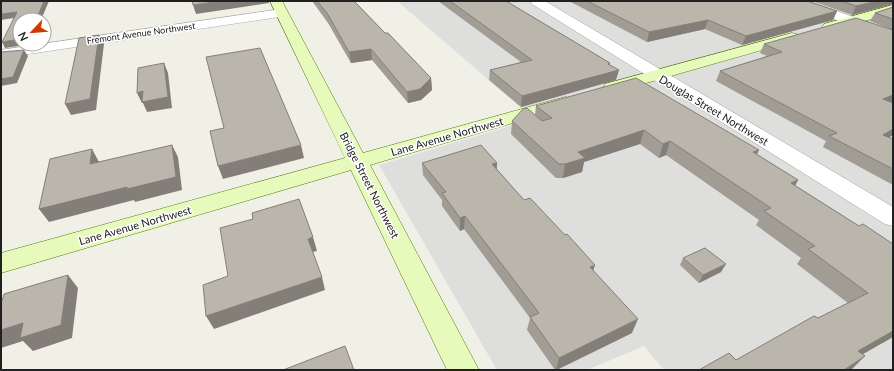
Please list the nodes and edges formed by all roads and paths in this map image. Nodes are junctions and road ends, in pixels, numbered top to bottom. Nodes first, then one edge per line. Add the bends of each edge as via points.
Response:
1 (536, 1) edge
2 (796, 1) edge
3 (278, 7) edge
4 (893, 9) edge
5 (850, 20) junction
6 (893, 36) edge
7 (1, 54) edge
8 (657, 75) junction
9 (358, 162) junction
10 (893, 218) edge
11 (1, 263) edge
12 (463, 370) edge

1 - 8 street, Douglas Street Northwest
2 - 5 street
3 - 7 street, Fremont Avenue Northwest
3 - 9 street, Bridge Street Northwest
4 - 5 street, Lane Avenue Northwest
5 - 6 street
5 - 8 street, Lane Avenue Northwest
8 - 9 street, Lane Avenue Northwest
8 - 10 street, Douglas Street Northwest
9 - 11 street, Lane Avenue Northwest
9 - 12 street, Bridge Street Northwest

